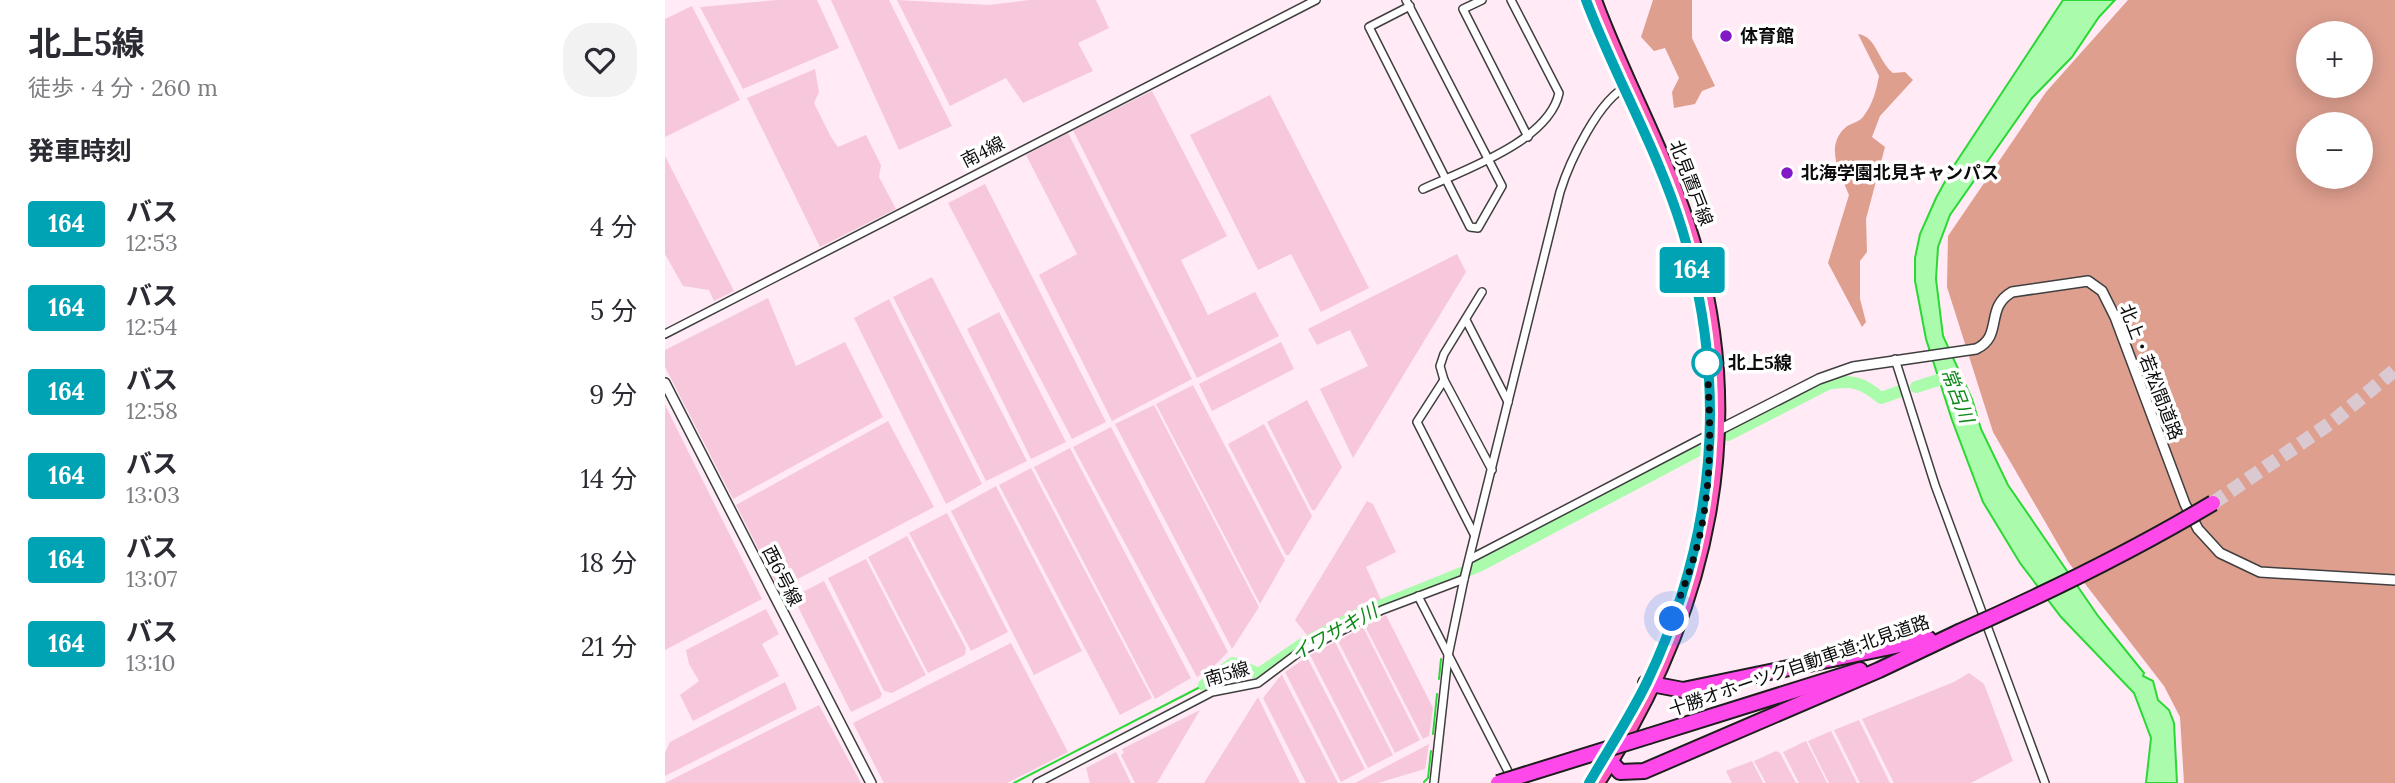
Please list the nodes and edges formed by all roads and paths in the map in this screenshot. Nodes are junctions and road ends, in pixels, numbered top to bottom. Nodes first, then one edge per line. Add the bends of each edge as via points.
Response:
1 (1316, 0) edge
2 (1482, 0) edge
3 (1511, 0) edge
4 (1586, 0) edge
5 (1596, 0) edge
6 (1408, 3) edge
7 (1627, 87) junction
8 (1528, 137) junction
9 (1487, 158) junction
10 (1446, 179) junction
11 (1423, 189) dead end
12 (1482, 292) dead end
13 (1466, 320) junction
14 (665, 334) edge
15 (1899, 358) junction
16 (1444, 380) junction
17 (665, 383) edge
18 (1508, 402) junction
19 (1715, 432) junction
20 (1492, 470) junction
21 (2213, 503) tunnel mouth
22 (1475, 535) junction
23 (1470, 559) junction
24 (1466, 574) junction
25 (2395, 580) edge
26 (1418, 596) junction
27 (1959, 632) junction
28 (1448, 656) junction
29 (1651, 685) junction
30 (1609, 759) junction
31 (871, 783) edge
32 (1037, 783) edge
33 (1434, 783) edge
34 (1497, 783) edge
35 (1514, 783) edge
36 (1589, 783) edge
37 (1599, 783) edge
38 (2045, 783) edge

1 - 14 street, 南4線
2 - 8 street via 1463,9
3 - 8 street via 1559,93
4 - 7 main road, 北見置戸線
5 - 7 main road, 北見置戸線
6 - 9 street
6 - 10 street via 1369,27
7 - 18 street via 1611,96 1567,167
7 - 19 main road, 北見置戸線 via 1691,264
8 - 9 street
9 - 10 street
9 - 10 street via 1502,190 1478,228 1470,227
10 - 11 street
12 - 13 street
13 - 16 street via 1444,354 1440,366
13 - 18 street
15 - 19 street, 北上・若松間道路 via 1867,362 1819,379
15 - 25 street, 北上・若松間道路 via 1976,349 1990,337 2001,298 2012,292 2088,281 2102,292 2115,317 2185,504 2208,542 2239,565 2260,572
15 - 38 street via 1935,485
16 - 20 street
16 - 22 street via 1417,422
17 - 31 street, 西6号線
18 - 20 street
19 - 23 street
19 - 29 main road, 北見置戸線 via 1695,556
20 - 22 street
21 - 27 highway, 十勝オホーツク自動車道;北見道路, bridge via 2053,591
22 - 23 street
23 - 24 street
24 - 26 street, 南5線
24 - 28 street
26 - 28 street
26 - 32 street, 南5線 via 1298,653 1258,683 1212,692
27 - 29 highway via 1683,690
27 - 30 highway via 1644,771 1621,772
27 - 34 highway, 十勝オホーツク自動車道;北見道路, bridge via 1878,664
28 - 33 street
28 - 35 street
29 - 30 main road, 北見置戸線
30 - 36 main road, 北見置戸線
30 - 37 main road, 北見置戸線

